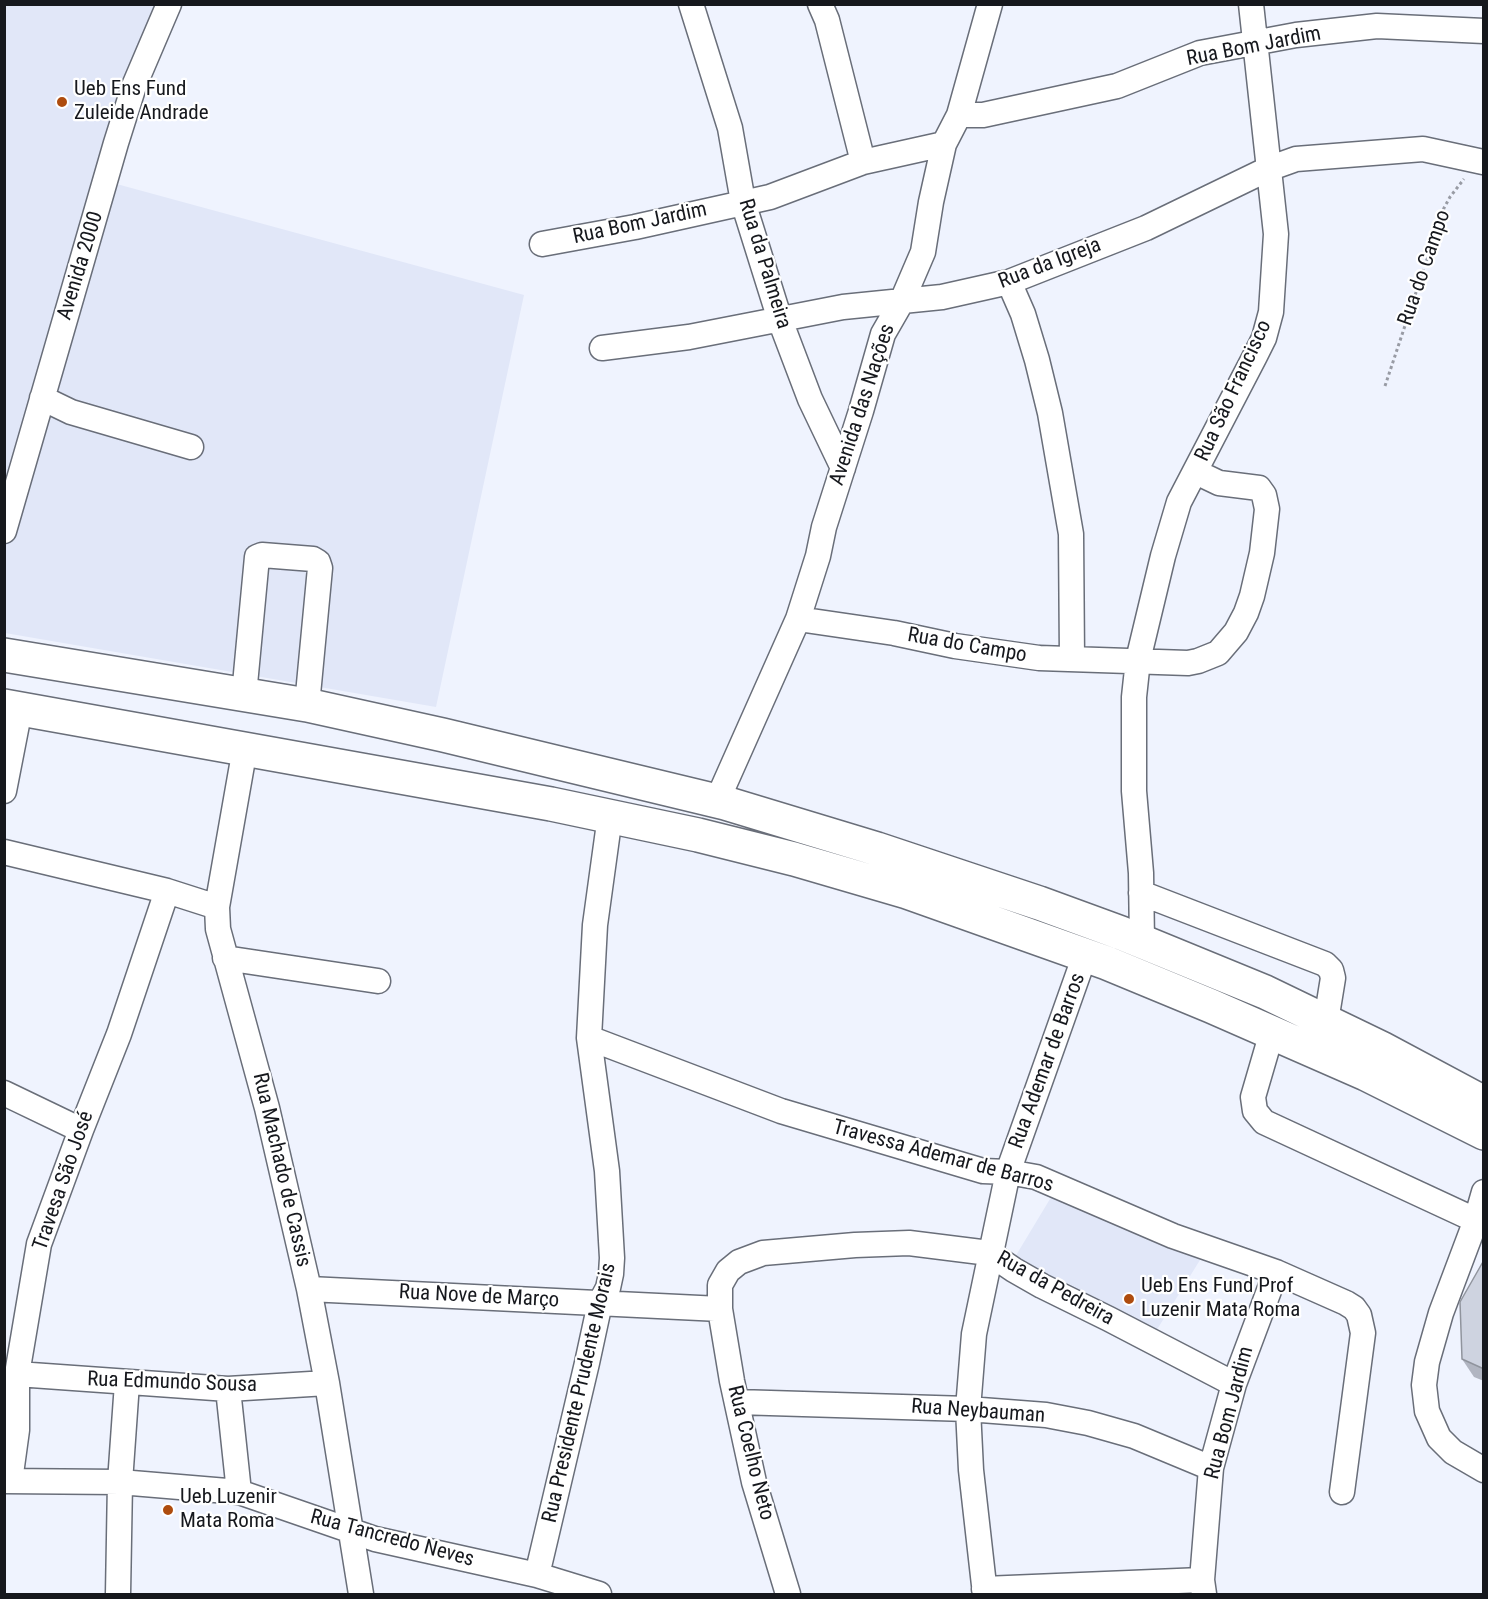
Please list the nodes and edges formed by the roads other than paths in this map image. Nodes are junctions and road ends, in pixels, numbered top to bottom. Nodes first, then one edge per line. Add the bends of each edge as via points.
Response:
1 (169, 4) edge
2 (691, 4) edge
3 (819, 4) edge
4 (990, 4) edge
5 (1251, 4) edge
6 (1484, 31) edge
7 (1255, 43) junction
8 (959, 115) junction
9 (944, 144) junction
10 (863, 162) junction
11 (1484, 162) edge
12 (1268, 169) junction
13 (743, 202) junction
14 (542, 244) dead end
15 (1009, 282) junction
16 (902, 301) junction
17 (780, 320) junction
18 (602, 348) dead end
19 (42, 398) junction
20 (191, 447) dead end
21 (843, 468) junction
22 (1196, 472) junction
23 (4, 531) edge
24 (798, 620) junction
25 (4, 655) edge
26 (1072, 659) junction
27 (1138, 660) junction
28 (244, 695) junction
29 (307, 705) junction
30 (12, 708) edge
31 (245, 748) junction
32 (4, 791) edge
33 (717, 801) junction
34 (610, 816) junction
35 (4, 852) edge
36 (167, 891) junction
37 (1141, 893) junction
38 (217, 907) junction
39 (1142, 942) junction
40 (1085, 955) junction
41 (225, 958) junction
42 (378, 981) dead end
43 (1326, 1022) junction
44 (1272, 1032) junction
45 (589, 1038) junction
46 (4, 1093) edge
47 (1484, 1103) edge
48 (81, 1130) junction
49 (1484, 1133) edge
50 (1008, 1172) junction
51 (1484, 1192) edge
52 (1480, 1222) edge
53 (989, 1253) junction
54 (1276, 1272) junction
55 (309, 1289) junction
56 (600, 1303) junction
57 (720, 1309) junction
58 (17, 1374) junction
59 (127, 1383) junction
60 (327, 1383) junction
61 (1234, 1384) junction
62 (228, 1389) junction
63 (737, 1402) junction
64 (968, 1409) junction
65 (1211, 1468) junction
66 (1484, 1470) edge
67 (7, 1481) edge
68 (120, 1482) junction
69 (239, 1492) junction
70 (1342, 1492) dead end
71 (351, 1532) junction
72 (537, 1575) junction
73 (1203, 1587) edge
74 (575, 1591) edge
75 (984, 1592) edge
76 (118, 1594) edge
77 (361, 1594) edge
78 (599, 1594) edge
79 (788, 1594) edge

1 - 19 street, Avenida 2000 via 130,98
2 - 13 street, Rua da Palmeira via 730,128
3 - 10 street via 827,20
4 - 8 street, Avenida das Nações
5 - 7 street, Rua São Francisco
6 - 7 street, Rua Bom Jardim via 1377,26
7 - 8 street, Rua Bom Jardim via 1200,53 1117,86 983,115
7 - 12 street, Rua São Francisco
8 - 9 street, Avenida das Nações
9 - 10 street, Rua Bom Jardim
9 - 16 street, Avenida das Nações via 923,252
10 - 13 street, Rua Bom Jardim via 800,187
11 - 12 street, Rua da Igreja via 1423,148 1313,156
12 - 15 street, Rua da Igreja via 1146,228
12 - 22 street, Rua São Francisco via 1276,234 1271,312 1259,347
13 - 14 street, Rua Bom Jardim
13 - 17 street, Rua da Palmeira
15 - 16 street, Rua da Igreja via 942,297
15 - 26 street via 1023,314 1044,388 1071,534
16 - 17 street, Rua da Igreja
16 - 21 street, Avenida das Nações via 883,334
17 - 18 street, Rua da Igreja
17 - 21 street, Rua da Palmeira via 810,399
19 - 20 street via 71,412
19 - 23 street, Avenida 2000
21 - 24 street, Avenida das Nações
22 - 27 street, Rua São Francisco via 1179,502
22 - 27 street, Rua do Campo via 1219,483 1259,488 1264,495 1266,522 1252,596 1236,632 1218,653 1188,663
24 - 26 street, Rua do Campo via 1039,658
24 - 33 street, Avenida das Nações
25 - 28 highway
26 - 27 street, Rua do Campo
27 - 37 street via 1134,790
28 - 29 highway
28 - 29 street via 257,557 313,559 320,568
29 - 33 highway
30 - 31 highway
30 - 32 street
31 - 34 highway
31 - 38 street, Rua Machado de Cassis
33 - 39 highway via 1017,896
34 - 40 highway via 794,859 907,892
34 - 45 street, Rua Presidente Prudente Morais via 595,925
35 - 36 street
36 - 38 street
36 - 48 street, Travesa São José via 119,1034
37 - 39 street
37 - 43 street via 1325,964 1333,978
38 - 41 street, Rua Machado de Cassis
39 - 43 highway via 1265,992
40 - 44 highway
40 - 50 street, Rua Ademar de Barros
41 - 42 street
41 - 55 street, Rua Machado de Cassis via 267,1108
43 - 47 highway
44 - 49 highway
44 - 52 street via 1252,1097 1264,1122
45 - 50 street, Travessa Ademar de Barros via 781,1112 982,1171
45 - 56 street, Rua Presidente Prudente Morais via 607,1171 612,1258 608,1288
46 - 48 street
48 - 58 street, Travesa São José via 39,1244
50 - 53 street, Rua Ademar de Barros
50 - 54 street, Travessa Ademar de Barros via 1036,1177 1173,1236
51 - 52 street
52 - 66 street via 1441,1313 1424,1385 1427,1411 1439,1438 1453,1452
53 - 57 street, Rua da Pedreira via 909,1243 763,1253 728,1271 720,1285
53 - 61 street, Rua da Pedreira via 1042,1286
53 - 64 street, Rua Ademar de Barros via 974,1334
54 - 61 street, Rua Bom Jardim
54 - 70 street, Travessa Ademar de Barros via 1346,1303 1359,1316 1363,1333
55 - 56 street, Rua Nove de Março
55 - 60 street, Rua Machado de Cassis
56 - 57 street, Rua Nove de Março
56 - 72 street, Rua Presidente Prudente Morais
57 - 63 street, Rua Coelho Neto
58 - 59 street, Rua Edmundo Sousa
58 - 67 street, Travesa São José via 17,1430
59 - 62 street, Rua Edmundo Sousa
59 - 68 street
60 - 62 street, Rua Edmundo Sousa
60 - 71 street, Rua Machado de Cassis
61 - 65 street, Rua Bom Jardim
62 - 69 street
63 - 64 street, Rua Neybauman
63 - 79 street, Rua Coelho Neto via 754,1482
64 - 65 street, Rua Neybauman via 1046,1415 1088,1423 1134,1436
64 - 75 street, Rua Ademar de Barros
65 - 73 street, Rua Bom Jardim
67 - 68 street, Rua Tancredo Neves
68 - 69 street, Rua Tancredo Neves
68 - 76 street
69 - 71 street, Rua Tancredo Neves
71 - 72 street, Rua Tancredo Neves
71 - 77 street, Rua Machado de Cassis
72 - 74 street, Rua Tancredo Neves
73 - 75 street
74 - 78 street, Rua Tancredo Neves

